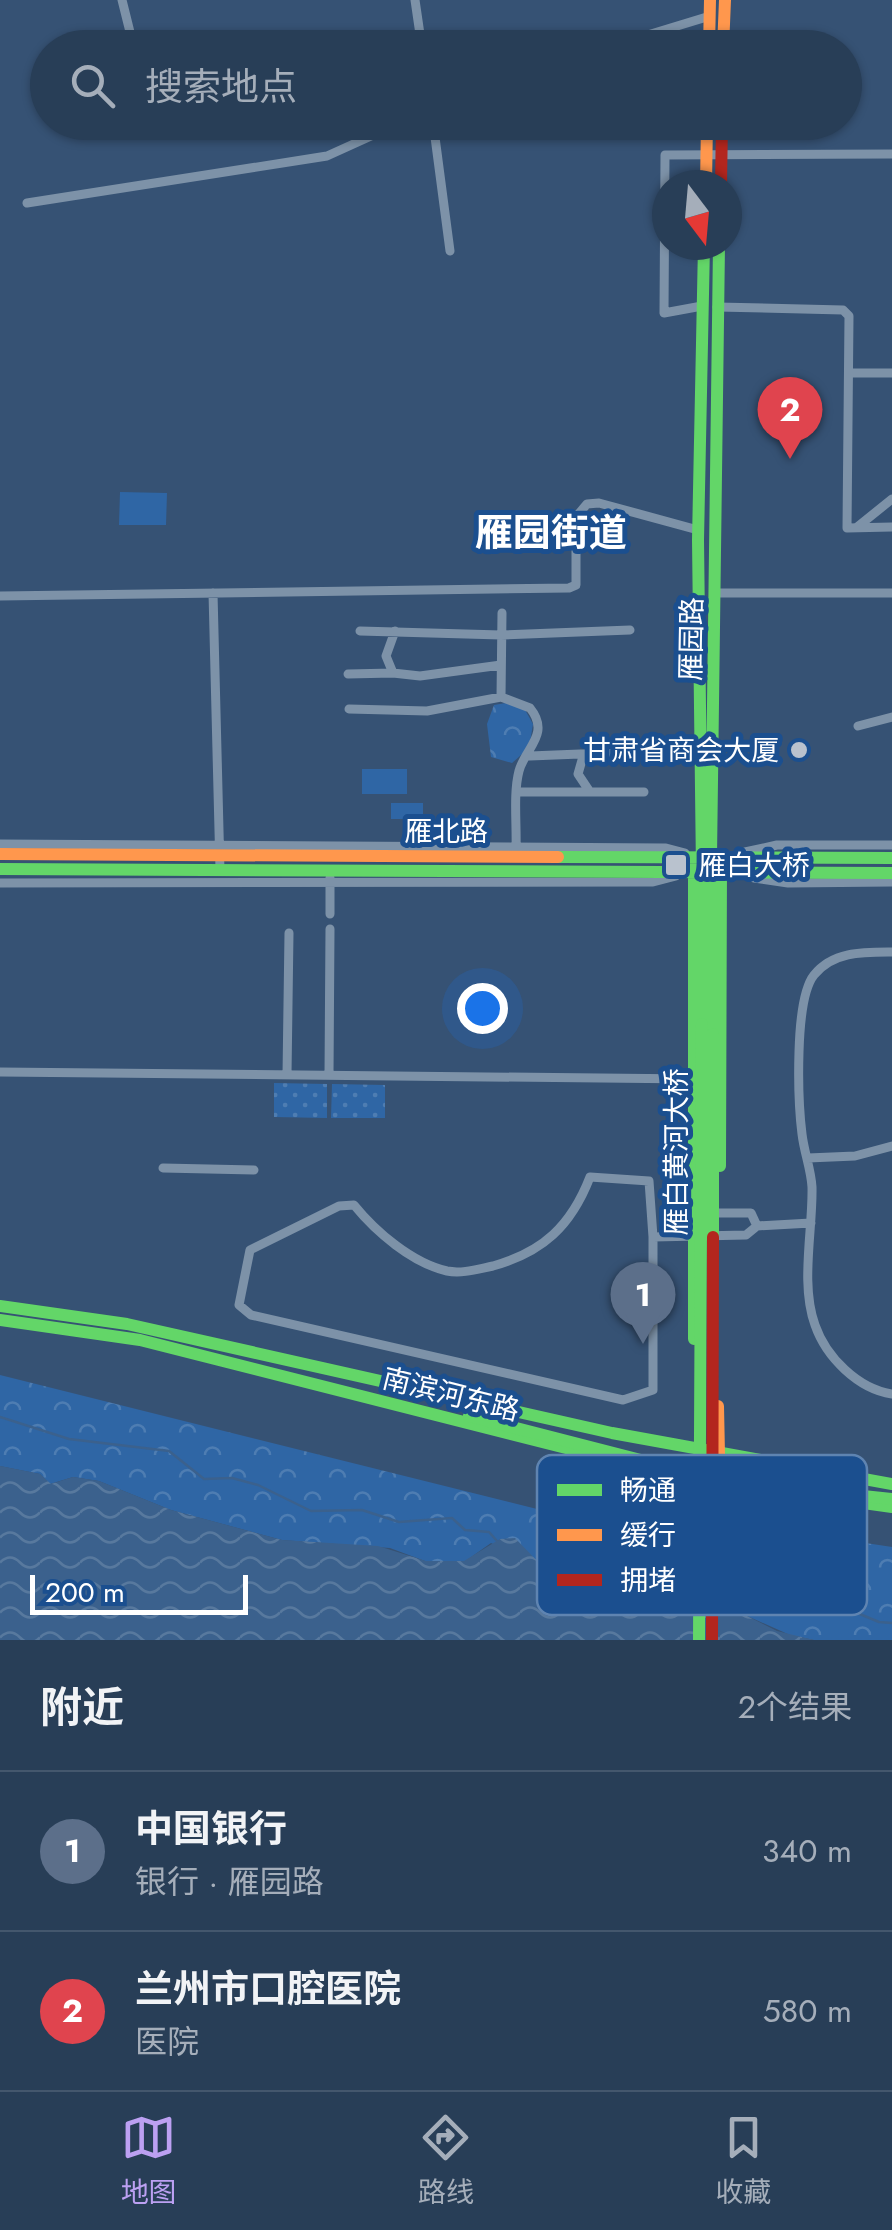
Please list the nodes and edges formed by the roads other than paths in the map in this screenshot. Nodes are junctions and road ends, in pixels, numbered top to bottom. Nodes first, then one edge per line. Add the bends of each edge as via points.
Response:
1 (122, 0) edge
2 (415, 0) edge
3 (710, 0) edge
4 (725, 0) edge
5 (710, 16) junction
6 (130, 30) edge
7 (419, 30) edge
8 (664, 30) edge
9 (710, 30) edge
10 (724, 30) edge
11 (362, 140) edge
12 (435, 140) edge
13 (712, 140) edge
14 (718, 140) edge
15 (715, 154) junction
16 (892, 154) edge
17 (710, 170) edge
18 (718, 170) edge
19 (27, 203) dead end
20 (450, 251) dead end
21 (705, 260) edge
22 (717, 260) edge
23 (709, 306) junction
24 (849, 373) junction
25 (892, 373) edge
26 (892, 499) edge
27 (856, 528) junction
28 (892, 528) edge
29 (698, 530) junction
30 (213, 593) junction
31 (718, 593) junction
32 (892, 594) edge
33 (0, 596) edge
34 (502, 613) dead end
35 (630, 630) dead end
36 (395, 631) junction
37 (360, 632) dead end
38 (502, 635) junction
39 (501, 665) junction
40 (393, 673) junction
41 (348, 674) dead end
42 (501, 698) junction
43 (349, 709) dead end
44 (892, 717) edge
45 (858, 726) dead end
46 (594, 751) junction
47 (630, 752) dead end
48 (530, 756) junction
49 (518, 792) junction
50 (590, 792) junction
51 (644, 792) dead end
52 (0, 844) edge
53 (892, 845) edge
54 (0, 854) edge
55 (219, 856) junction
56 (892, 858) edge
57 (330, 863) junction
58 (515, 864) junction
59 (707, 865) junction
60 (0, 869) edge
61 (892, 873) edge
62 (892, 882) edge
63 (0, 883) edge
64 (330, 914) dead end
65 (330, 929) dead end
66 (289, 933) dead end
67 (892, 952) edge
68 (707, 1029) joint
69 (0, 1072) edge
70 (288, 1075) junction
71 (329, 1075) junction
72 (694, 1078) junction
73 (892, 1146) edge
74 (808, 1158) junction
75 (163, 1168) dead end
76 (254, 1170) dead end
77 (719, 1213) junction
78 (811, 1223) junction
79 (757, 1226) junction
80 (694, 1235) junction
81 (719, 1235) junction
82 (653, 1237) junction
83 (0, 1306) edge
84 (0, 1320) edge
85 (236, 1347) junction
86 (231, 1364) junction
87 (281, 1377) junction
88 (892, 1394) edge
89 (693, 1450) junction
90 (719, 1454) junction
91 (601, 1455) edge
92 (621, 1455) edge
93 (693, 1455) edge
94 (706, 1455) edge
95 (722, 1455) edge
96 (867, 1480) edge
97 (892, 1484) edge
98 (867, 1500) edge
99 (867, 1500) edge
100 (892, 1503) edge
101 (701, 1615) edge
102 (711, 1615) edge
103 (700, 1640) edge
104 (712, 1640) edge

1 - 6 street
2 - 7 street
3 - 5 main road
4 - 10 main road
5 - 8 street
5 - 9 main road
11 - 19 street via 327,156
12 - 20 street
13 - 15 main road
14 - 15 main road
15 - 16 street
15 - 17 main road
15 - 18 main road
15 - 23 street via 666,155 664,313
21 - 23 main road, 雁园路
22 - 23 main road, 雁园路
23 - 24 street via 843,310 849,316
23 - 29 main road, 雁园路
23 - 31 main road, 雁园路
24 - 25 street
24 - 27 street via 847,528
26 - 27 street
27 - 28 street
29 - 30 street via 587,504 576,517 576,585 569,588
29 - 59 main road, 雁园路
30 - 33 street
30 - 55 street
31 - 32 street
31 - 59 main road, 雁园路
34 - 38 street
35 - 38 street
36 - 37 street
36 - 38 street
36 - 40 street via 386,656
38 - 39 street
39 - 40 street
39 - 42 street
40 - 41 street
42 - 43 street via 428,711
42 - 48 street via 535,713
44 - 45 street
46 - 47 street
46 - 48 street
46 - 50 street via 579,766
48 - 49 street via 520,766
49 - 50 street
49 - 58 street
50 - 51 street
52 - 55 street
53 - 59 street via 777,846
54 - 55 main road, 雁北路
55 - 57 main road, 雁北路
55 - 57 street
55 - 60 main road, 雁北路
56 - 59 main road, 雁北路
57 - 58 main road, 雁北路
57 - 58 street
57 - 63 street
57 - 64 street
58 - 59 main road, 雁北路
58 - 59 street via 666,848
59 - 61 main road, 雁北路
59 - 62 street via 788,883
59 - 68 main road, 雁园路
59 - 72 main road, 雁园路
59 - 77 main road, 雁园路
65 - 71 street
66 - 70 street
67 - 74 street via 844,956 816,972 806,987 801,1072
68 - 94 main road, 雁白黄河大桥, bridge
69 - 70 street
70 - 71 street
71 - 72 street
72 - 80 main road, 雁园路
73 - 74 street
74 - 78 street
75 - 76 street
77 - 79 street via 751,1214
77 - 81 main road, 雁园路
78 - 79 street
78 - 88 street via 813,1321 821,1339 842,1367
79 - 81 street via 750,1234
80 - 81 street
80 - 82 street
80 - 89 main road, 雁园路
81 - 90 main road, 雁园路
82 - 82 street via 652,1193 641,1177 590,1177 572,1217 536,1251 474,1270 449,1272 423,1262 354,1205 339,1206 250,1250 239,1306 250,1315 306,1328 624,1400 639,1398 653,1390
83 - 85 main road, 南滨河东路 via 85,1315
84 - 86 main road, 南滨河东路 via 114,1335
85 - 86 main road
85 - 89 main road, 南滨河东路
86 - 87 main road, 南滨河东路
87 - 91 main road, 南滨河东路
87 - 92 main road, bridge
89 - 90 main road, 南滨河东路
89 - 93 main road, 雁园路
90 - 95 main road, 南滨河东路
96 - 97 main road, 南滨河东路
98 - 100 main road, bridge
99 - 100 main road, 南滨河东路
101 - 103 main road, 雁白黄河大桥, bridge
102 - 104 main road, 雁白黄河大桥, bridge

